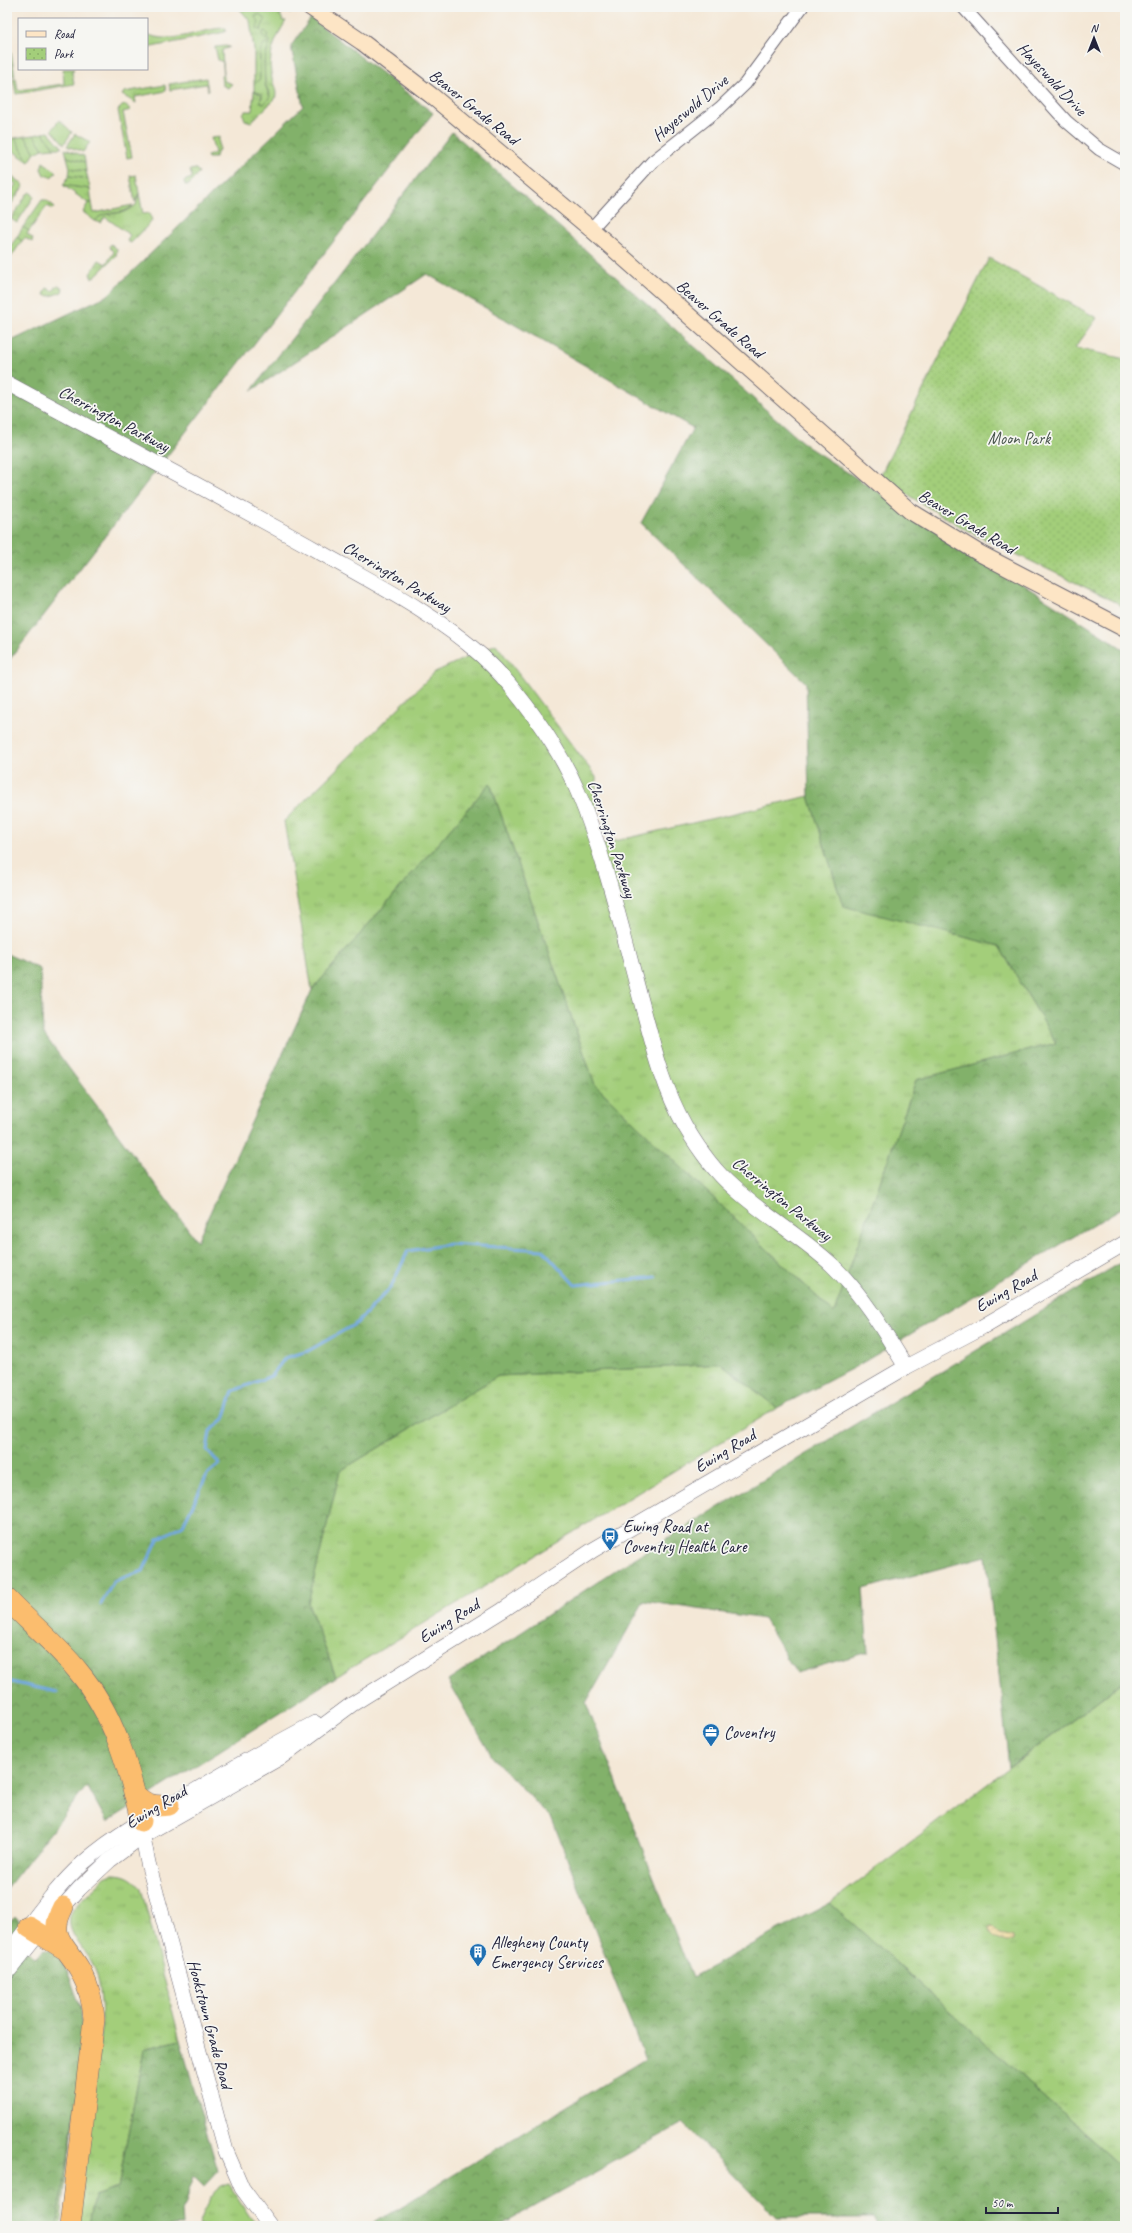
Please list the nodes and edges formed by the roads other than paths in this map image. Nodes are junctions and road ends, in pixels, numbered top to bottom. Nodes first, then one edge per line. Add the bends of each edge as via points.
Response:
1 (310, 7) edge
2 (802, 7) edge
3 (963, 7) edge
4 (1125, 164) edge
5 (591, 229) junction
6 (7, 382) edge
7 (1125, 629) edge
8 (1125, 1242) edge
9 (906, 1367) junction
10 (7, 1599) edge
11 (351, 1705) junction
12 (134, 1793) junction
13 (169, 1805) junction
14 (141, 1829) junction
15 (62, 1907) junction
16 (27, 1938) junction
17 (63, 1948) junction
18 (7, 1954) edge
19 (7, 1973) edge
20 (70, 2226) edge
21 (270, 2226) edge

1 - 5 main road, Beaver Grade Road via 362,42 426,92
2 - 5 street, Hayeswold Drive via 741,88 652,162
3 - 4 street, Hayeswold Drive via 1066,120 1099,149
5 - 7 main road, Beaver Grade Road via 910,510 979,553
6 - 9 street, Cherrington Parkway via 396,596 461,639 492,665 546,734 579,793 598,845 660,1071 687,1129 729,1184 820,1255 851,1285 868,1306
8 - 9 street, Ewing Road via 982,1326
9 - 11 street, Ewing Road via 593,1550
10 - 12 highway via 67,1659 97,1697 120,1742
11 - 13 street, Ewing Road via 275,1744
11 - 14 street, Ewing Road via 282,1757
12 - 13 highway via 146,1804
12 - 14 highway
13 - 14 street, Ewing Road
14 - 15 street, Ewing Road
14 - 16 street, Ewing Road via 113,1840 82,1864
14 - 21 street, Hookstown Grade Road via 226,2151 242,2188
15 - 16 street, Ewing Road
15 - 17 highway via 56,1927
16 - 17 highway
16 - 18 street, Ewing Road
16 - 19 street, Ewing Road
17 - 20 highway via 76,1963 87,1984 94,2019

